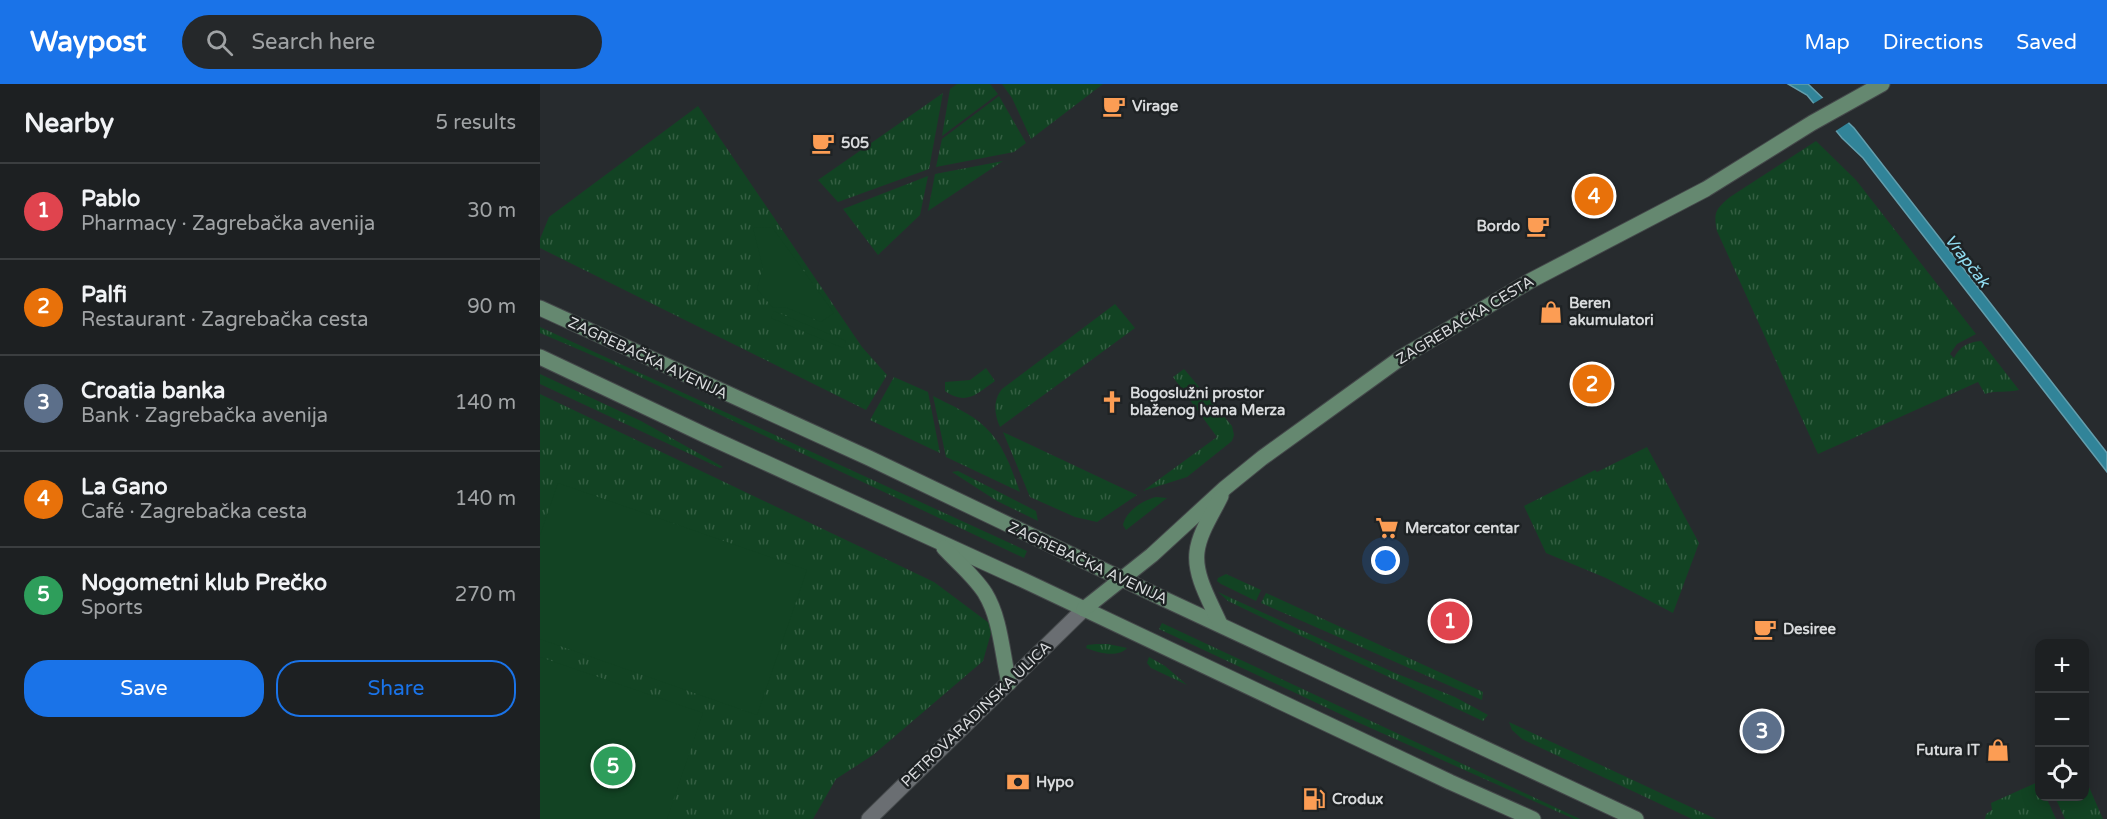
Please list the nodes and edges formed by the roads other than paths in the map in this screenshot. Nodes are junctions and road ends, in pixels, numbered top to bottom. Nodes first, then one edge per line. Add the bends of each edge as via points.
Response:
1 (1882, 84) edge
2 (540, 308) edge
3 (540, 357) edge
4 (1225, 488) junction
5 (938, 541) junction
6 (1121, 579) junction
7 (1084, 609) junction
8 (1220, 624) junction
9 (1008, 683) junction
10 (869, 819) edge
11 (1533, 819) edge
12 (1636, 819) edge

1 - 4 main road, ZAGREBAČKA CESTA via 1706,189 1530,281 1430,339 1286,439
2 - 6 main road, ZAGREBAČKA AVENIJA
3 - 5 main road
4 - 6 main road, ZAGREBAČKA CESTA
4 - 8 main road via 1197,552 1198,571
5 - 7 main road
5 - 9 main road via 989,601 1000,635
6 - 7 main road, ZAGREBAČKA CESTA
6 - 8 main road, ZAGREBAČKA AVENIJA
7 - 9 street, PETROVARADINSKA ULICA
7 - 11 main road
8 - 12 main road, ZAGREBAČKA AVENIJA
9 - 10 street, PETROVARADINSKA ULICA

